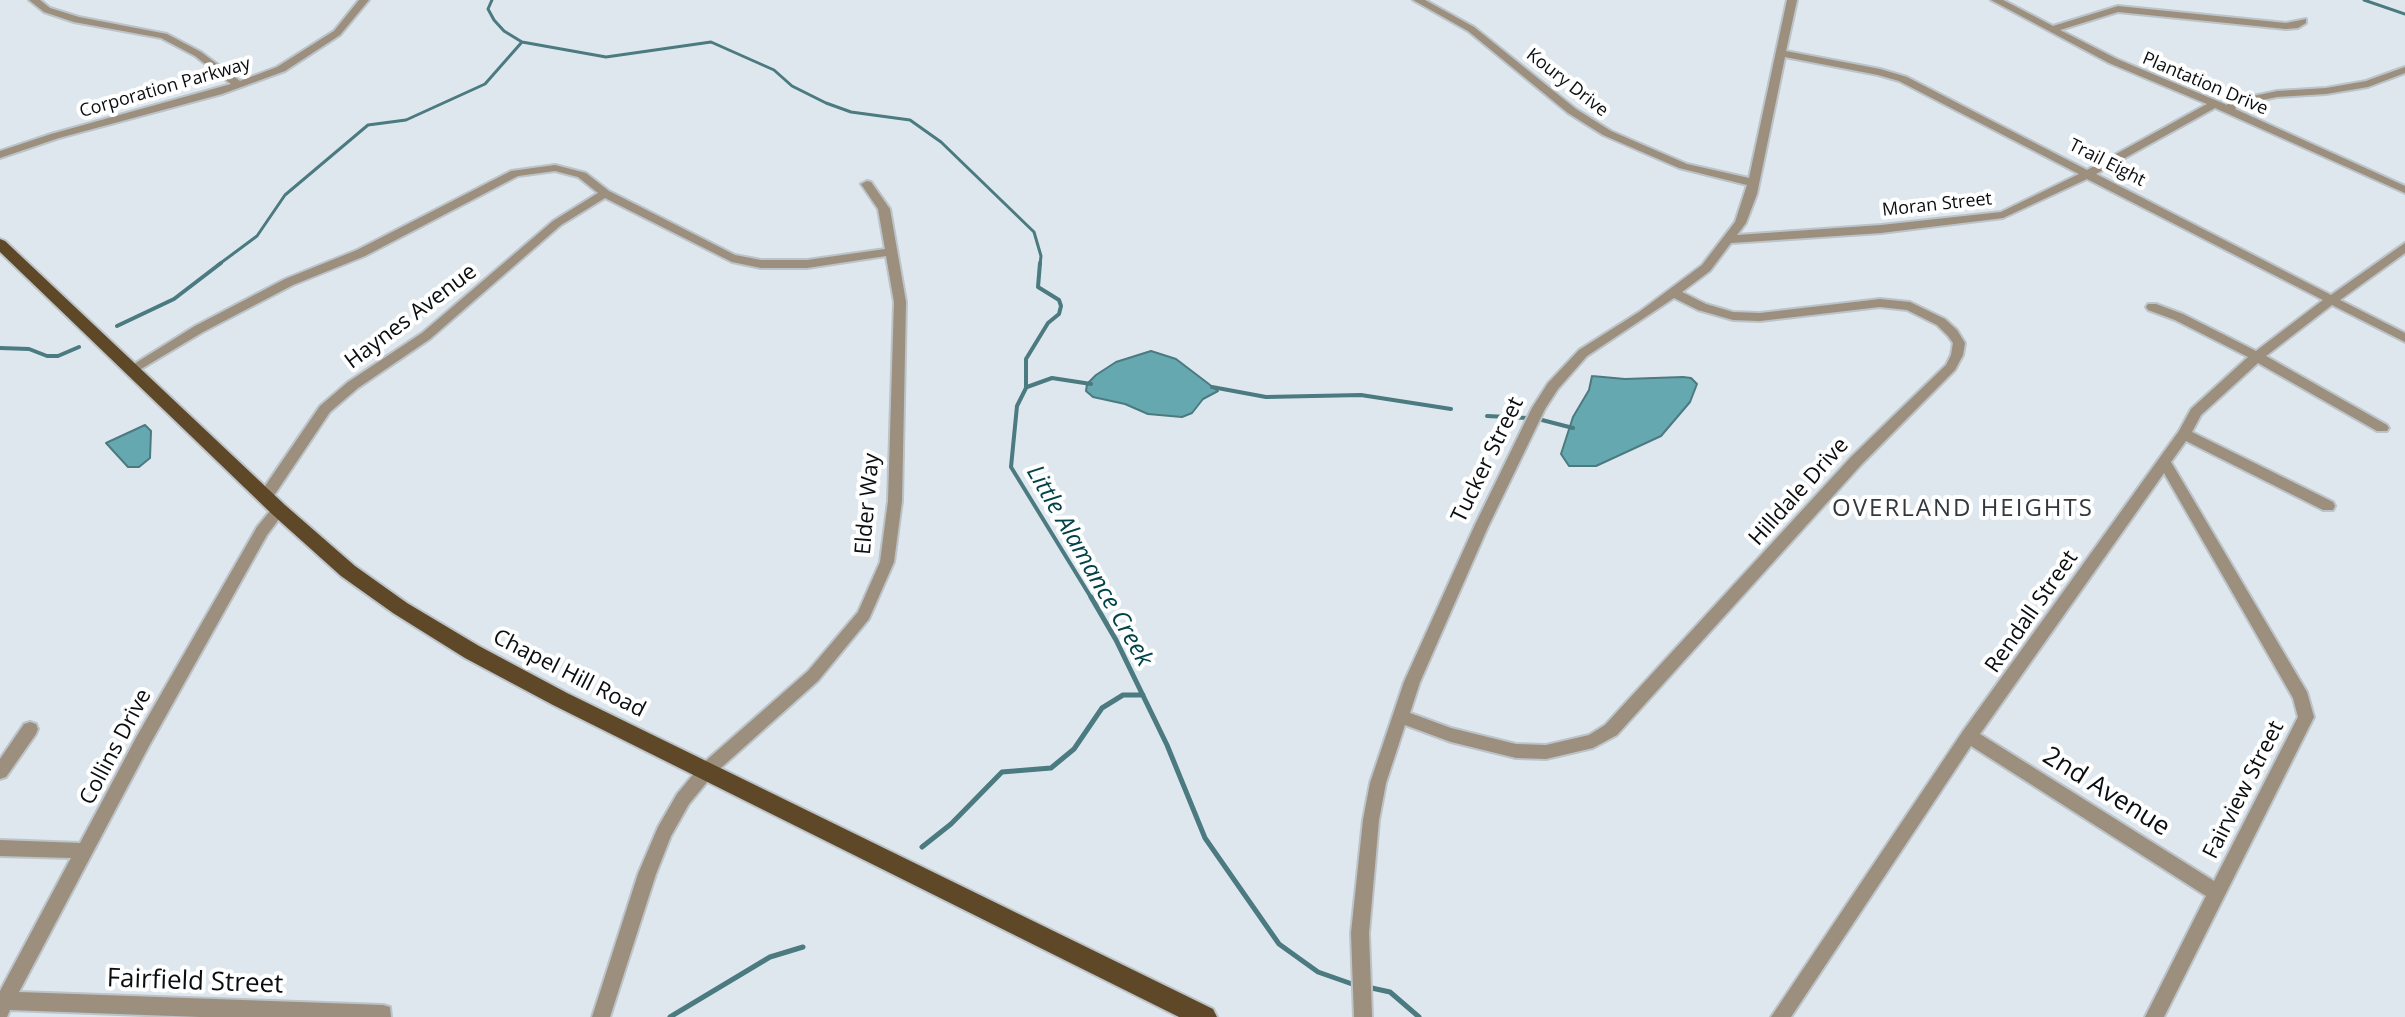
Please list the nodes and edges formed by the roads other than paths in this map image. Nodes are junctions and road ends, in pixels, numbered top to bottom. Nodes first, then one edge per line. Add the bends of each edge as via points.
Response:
1 (34, 0) edge
2 (364, 0) edge
3 (1418, 0) edge
4 (1792, 0) edge
5 (1996, 0) edge
6 (2303, 21) dead end
7 (2052, 29) junction
8 (1781, 53) junction
9 (2405, 70) edge
10 (239, 85) junction
11 (2215, 104) junction
12 (2229, 110) junction
13 (0, 155) edge
14 (2089, 173) junction
15 (1754, 183) junction
16 (867, 184) dead end
17 (2405, 190) edge
18 (605, 193) junction
19 (1730, 239) junction
20 (2405, 247) edge
21 (890, 252) junction
22 (4, 254) edge
23 (1674, 293) junction
24 (2334, 300) junction
25 (2152, 307) dead end
26 (2405, 338) edge
27 (2256, 356) junction
28 (132, 369) junction
29 (2382, 428) dead end
30 (2184, 434) junction
31 (2164, 462) junction
32 (272, 503) junction
33 (2328, 506) dead end
34 (1399, 716) junction
35 (30, 729) dead end
36 (1969, 736) junction
37 (707, 770) junction
38 (0, 772) edge
39 (0, 848) edge
40 (84, 851) junction
41 (2216, 892) junction
42 (2, 1006) edge
43 (1362, 1011) edge
44 (255, 1014) edge
45 (383, 1014) dead end
46 (601, 1017) edge
47 (1205, 1017) edge
48 (1780, 1017) edge
49 (2154, 1017) edge

1 - 10 street via 77,20 164,36
2 - 10 street, Corporation Parkway via 344,26 312,52
3 - 15 street, Koury Drive via 1471,29 1607,133 1683,166
4 - 8 street, Tucker Street
5 - 7 street, Plantation Drive
6 - 7 street via 2286,26 2118,9
7 - 11 street, Plantation Drive
8 - 14 street, Trail Eight via 1903,79
8 - 15 street, Tucker Street
9 - 12 street via 2368,84 2234,103
10 - 13 street, Corporation Parkway
11 - 12 street, Plantation Drive
11 - 14 street, Moran Street
12 - 17 street, Plantation Drive
14 - 19 street, Moran Street via 1993,218
14 - 24 street, Trail Eight
15 - 19 street, Tucker Street
16 - 21 street, Elder Way via 884,209
18 - 21 street via 732,258 807,264
18 - 28 street via 582,175 555,168 515,173 361,253 289,282
18 - 32 street, Haynes Avenue via 557,223 426,336 325,409
19 - 23 street, Tucker Street via 1706,268
20 - 24 street, Rendall Street
21 - 37 street, Elder Way via 900,302 900,340 895,501 883,573 864,615 813,676
22 - 28 main road, Chapel Hill Road
23 - 34 street, Tucker Street via 1583,353 1539,408
23 - 34 street, Hilldale Drive via 1733,316 1880,303 1910,306 1953,333 1959,343 1957,355 1611,730 1593,741 1546,752 1516,751
24 - 26 street, Trail Eight
24 - 27 street, Rendall Street
25 - 27 street
27 - 29 street
27 - 30 street, Rendall Street via 2209,397
28 - 32 main road, Chapel Hill Road
30 - 31 street, Rendall Street
30 - 33 street
31 - 36 street, Rendall Street
31 - 41 street, Fairview Street via 2306,708
32 - 37 main road, Chapel Hill Road via 348,571 425,624 533,685
32 - 40 street, Collins Drive via 262,531
34 - 43 street, Tucker Street via 1371,820 1362,907
35 - 38 street
36 - 41 street, 2nd Avenue
36 - 48 street, Rendall Street
37 - 46 street, Elder Way via 664,832
37 - 47 main road, Chapel Hill Road
39 - 40 street
40 - 42 street, Collins Drive
41 - 49 street, Fairview Street
42 - 44 street, Fairfield Street
44 - 45 street, Fairfield Street

